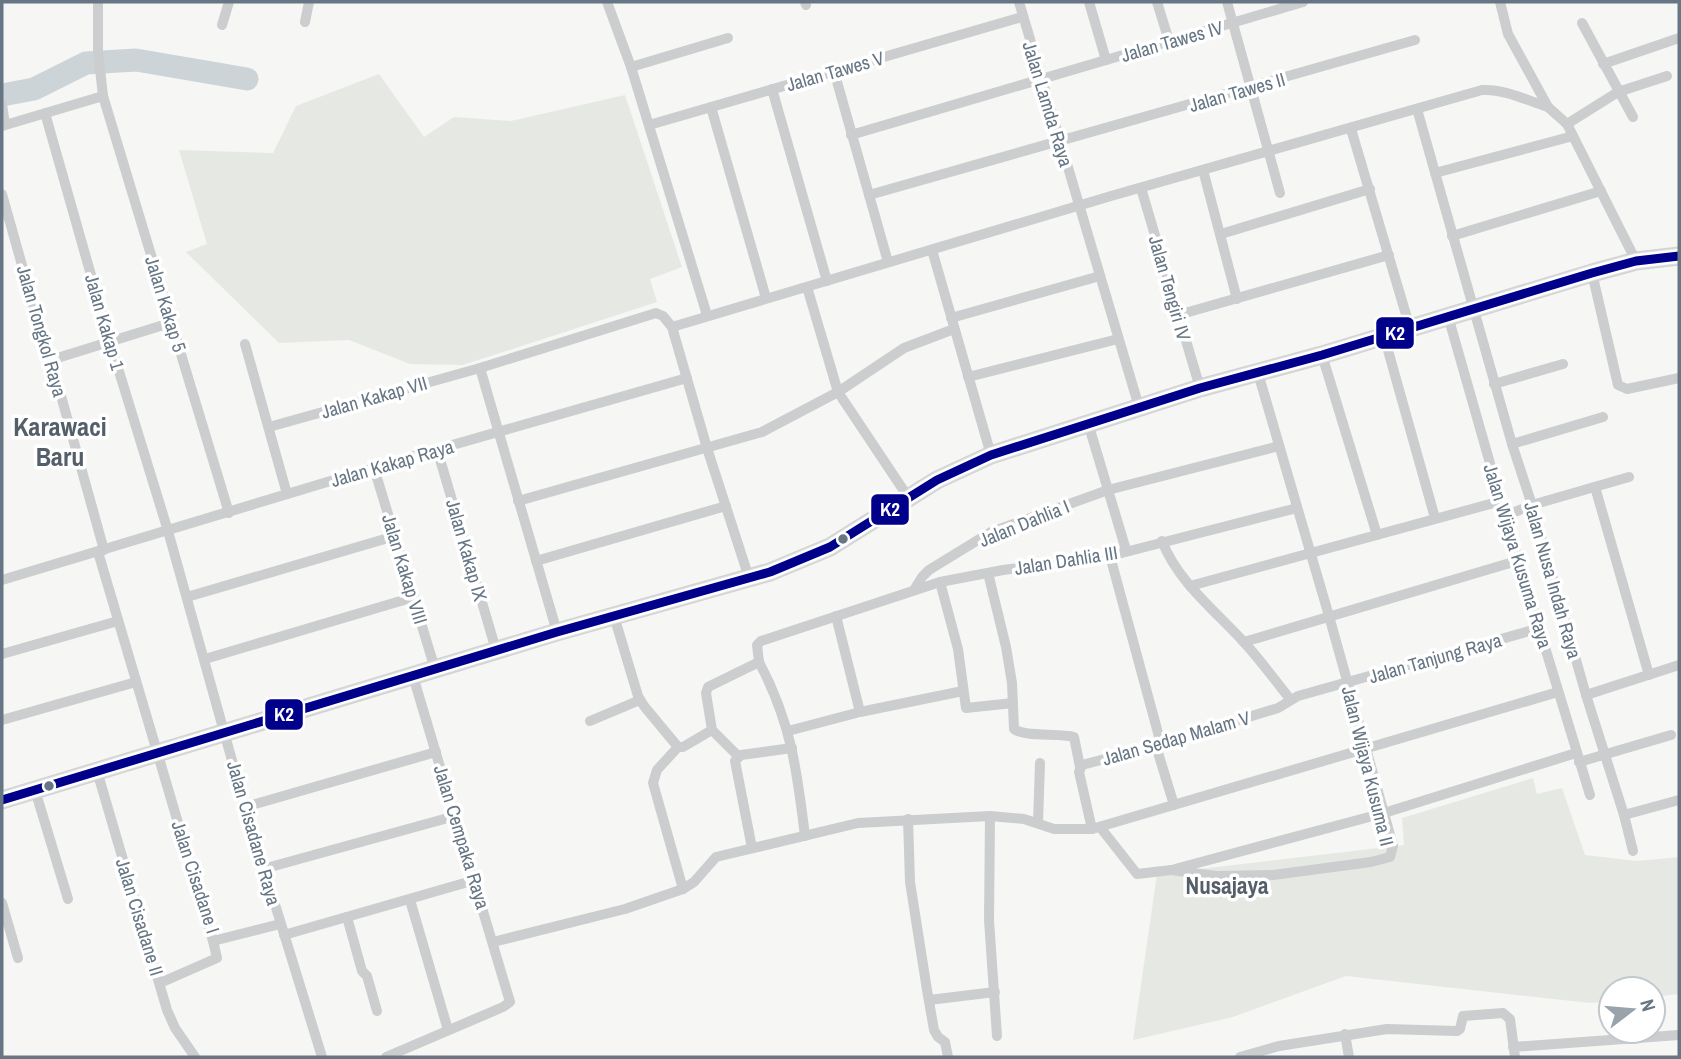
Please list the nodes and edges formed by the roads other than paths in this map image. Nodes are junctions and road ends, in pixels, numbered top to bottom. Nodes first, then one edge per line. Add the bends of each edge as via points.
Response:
1 (98, 2) edge
2 (229, 2) edge
3 (309, 2) edge
4 (607, 2) edge
5 (1019, 2) edge
6 (1089, 2) edge
7 (1157, 2) edge
8 (1227, 2) edge
9 (1300, 2) edge
10 (1500, 2) edge
11 (1022, 17) junction
12 (305, 22) dead end
13 (1582, 23) dead end
14 (1234, 24) junction
15 (222, 25) dead end
16 (728, 38) dead end
17 (1679, 38) edge
18 (1415, 40) dead end
19 (1169, 41) junction
20 (1106, 60) junction
21 (1603, 64) junction
22 (631, 67) junction
23 (834, 71) junction
24 (1667, 76) dead end
25 (1041, 79) junction
26 (1252, 88) junction
27 (772, 89) junction
28 (1618, 92) junction
29 (103, 96) junction
30 (2, 104) edge
31 (711, 107) junction
32 (1548, 107) junction
33 (1416, 109) junction
34 (45, 113) junction
35 (1633, 117) dead end
36 (1567, 124) junction
37 (4, 125) edge
38 (649, 125) junction
39 (1351, 128) junction
40 (851, 135) junction
41 (1573, 136) junction
42 (1059, 141) junction
43 (1268, 151) junction
44 (1203, 170) junction
45 (1435, 173) junction
46 (1141, 188) junction
47 (1370, 189) junction
48 (1601, 191) junction
49 (2, 194) edge
50 (1280, 194) dead end
51 (869, 195) junction
52 (1079, 206) junction
53 (1221, 234) junction
54 (1452, 236) junction
55 (932, 250) junction
56 (1389, 255) junction
57 (1679, 256) edge
58 (1636, 261) junction
59 (888, 262) junction
60 (1592, 273) junction
61 (1100, 276) junction
62 (827, 281) junction
63 (807, 287) junction
64 (766, 298) junction
65 (1237, 299) junction
66 (1474, 308) junction
67 (707, 315) junction
68 (1178, 315) junction
69 (1448, 316) junction
70 (173, 322) junction
71 (952, 323) junction
72 (672, 327) junction
73 (1410, 328) junction
74 (1384, 336) junction
75 (1118, 339) junction
76 (110, 342) junction
77 (245, 344) dead end
78 (1322, 355) junction
79 (51, 360) junction
80 (1563, 364) dead end
81 (480, 368) junction
82 (1258, 373) junction
83 (968, 377) junction
84 (687, 378) junction
85 (1679, 378) edge
86 (1494, 384) junction
87 (1200, 388) junction
88 (838, 391) junction
89 (1139, 407) junction
90 (1603, 417) dead end
91 (1088, 423) junction
92 (269, 427) junction
93 (498, 432) junction
94 (1512, 444) junction
95 (1279, 446) junction
96 (707, 448) junction
97 (437, 449) junction
98 (991, 455) junction
99 (374, 468) junction
100 (1629, 477) dead end
101 (1595, 487) junction
102 (1108, 490) junction
103 (287, 494) junction
104 (908, 497) junction
105 (1501, 500) junction
106 (518, 501) junction
107 (726, 506) junction
108 (1526, 507) junction
109 (1297, 508) junction
110 (229, 513) junction
111 (1505, 516) junction
112 (1435, 518) junction
113 (168, 531) junction
114 (1377, 535) junction
115 (395, 536) junction
116 (1162, 541) junction
117 (1126, 550) junction
118 (101, 551) junction
119 (1310, 555) junction
120 (1110, 556) junction
121 (1520, 560) junction
122 (536, 561) junction
123 (988, 573) junction
124 (749, 578) junction
125 (2, 580) edge
126 (940, 582) junction
127 (1190, 586) junction
128 (914, 590) junction
129 (187, 597) junction
130 (414, 597) junction
131 (614, 616) junction
132 (836, 616) junction
133 (1329, 616) junction
134 (118, 621) junction
135 (1540, 628) junction
136 (557, 632) junction
137 (1244, 642) junction
138 (496, 650) junction
139 (2, 654) edge
140 (205, 659) junction
141 (759, 662) junction
142 (1679, 665) edge
143 (435, 669) junction
144 (1649, 675) junction
145 (413, 676) junction
146 (136, 681) junction
147 (1347, 684) junction
148 (963, 691) junction
149 (1558, 692) junction
150 (1586, 695) junction
151 (1290, 699) junction
152 (640, 700) junction
153 (1013, 703) junction
154 (860, 712) junction
155 (2, 720) edge
156 (590, 721) dead end
157 (712, 730) junction
158 (225, 731) junction
159 (788, 731) junction
160 (1671, 735) dead end
161 (1159, 745) junction
162 (678, 747) junction
163 (792, 748) junction
164 (1365, 748) junction
165 (157, 752) junction
166 (436, 752) junction
167 (738, 756) junction
168 (1598, 756) junction
169 (1577, 758) junction
170 (1040, 763) dead end
171 (1080, 767) junction
172 (96, 771) junction
173 (35, 790) junction
174 (1590, 795) dead end
175 (2, 800) edge
176 (1679, 800) edge
177 (1174, 805) junction
178 (245, 807) junction
179 (1384, 813) junction
180 (1624, 815) junction
181 (455, 816) junction
182 (990, 816) junction
183 (908, 819) junction
184 (1038, 823) junction
185 (1096, 828) junction
186 (805, 836) junction
187 (752, 848) junction
188 (1633, 851) dead end
189 (263, 869) junction
190 (1171, 870) junction
191 (475, 880) junction
192 (683, 889) junction
193 (68, 899) dead end
194 (410, 900) junction
195 (2, 903) edge
196 (347, 917) junction
197 (282, 930) junction
198 (213, 941) junction
199 (493, 942) junction
200 (18, 958) dead end
201 (160, 982) junction
202 (995, 992) junction
203 (929, 1000) junction
204 (377, 1011) dead end
205 (447, 1030) junction
206 (1345, 1034) junction
207 (1679, 1035) edge
208 (998, 1036) dead end
209 (1514, 1052) edge
210 (195, 1057) edge
211 (322, 1057) edge
212 (386, 1057) edge
213 (948, 1057) edge
214 (1240, 1057) edge
215 (1349, 1057) edge

1 - 29 street, Jalan Kakap 5
2 - 15 street
3 - 12 street
4 - 22 street
5 - 11 street, Jalan Lamda Raya
6 - 20 street
7 - 19 street
8 - 14 street
9 - 14 street, Jalan Tawes IV
10 - 32 street via 1508,34
11 - 23 street, Jalan Tawes V
11 - 25 street, Jalan Lamda Raya
13 - 21 street
14 - 19 street, Jalan Tawes IV
14 - 26 street
16 - 22 street
17 - 21 street
18 - 26 street, Jalan Tawes II
19 - 20 street, Jalan Tawes IV
20 - 25 street, Jalan Tawes IV
21 - 28 street
22 - 38 street
23 - 27 street, Jalan Tawes V
23 - 40 street
24 - 28 street
25 - 40 street, Jalan Tawes IV
25 - 42 street, Jalan Lamda Raya
26 - 42 street, Jalan Tawes II
26 - 43 street
27 - 31 street, Jalan Tawes V
27 - 62 street
28 - 35 street
28 - 36 street
29 - 34 street
29 - 70 street, Jalan Kakap 5
30 - 37 street
31 - 38 street, Jalan Tawes V
31 - 64 street
32 - 33 street via 1482,90
32 - 36 street
33 - 39 street
33 - 45 street, Jalan Nusa Indah Raya
34 - 37 street
34 - 76 street, Jalan Kakap 1
36 - 41 street
38 - 67 street
39 - 43 street
39 - 47 street
40 - 51 street
41 - 45 street
41 - 48 street
42 - 51 street, Jalan Tawes II
42 - 52 street, Jalan Lamda Raya
43 - 44 street
43 - 50 street
44 - 46 street
44 - 53 street
45 - 54 street, Jalan Nusa Indah Raya
46 - 52 street
46 - 68 street, Jalan Tengiri IV
47 - 53 street
47 - 56 street
48 - 54 street
48 - 58 street
49 - 79 street, Jalan Tongkol Raya
51 - 59 street
52 - 55 street
52 - 61 street, Jalan Lamda Raya
53 - 65 street
54 - 66 street, Jalan Nusa Indah Raya
55 - 59 street
55 - 71 street
56 - 65 street
56 - 73 street
57 - 58 street
58 - 60 street
59 - 62 street
60 - 66 street
60 - 85 street via 1618,385 1626,388
61 - 71 street
61 - 75 street, Jalan Lamda Raya
62 - 63 street
63 - 64 street
63 - 88 street
64 - 67 street
65 - 68 street
66 - 69 street
66 - 86 street, Jalan Nusa Indah Raya
67 - 72 street
68 - 87 street, Jalan Tengiri IV
69 - 73 street
69 - 105 street, Jalan Wijaya Kusuma Raya
70 - 76 street
70 - 110 street, Jalan Kakap 5
71 - 83 street
71 - 88 street
72 - 81 street, Jalan Kakap VII via 656,313
72 - 84 street
73 - 74 street
74 - 78 street
74 - 112 street
75 - 83 street
75 - 89 street, Jalan Lamda Raya
76 - 79 street
76 - 113 street, Jalan Kakap 1
77 - 92 street
78 - 82 street
78 - 114 street
79 - 118 street, Jalan Tongkol Raya
80 - 86 street
81 - 92 street, Jalan Kakap VII
81 - 93 street
82 - 87 street
82 - 95 street, Jalan Wijaya Kusuma II
83 - 98 street
84 - 93 street, Jalan Kakap Raya
84 - 96 street
86 - 94 street, Jalan Nusa Indah Raya
87 - 89 street
88 - 96 street via 762,432
88 - 104 street
89 - 91 street
90 - 94 street
91 - 98 street
91 - 102 street
92 - 103 street
93 - 97 street, Jalan Kakap Raya
93 - 106 street
94 - 108 street, Jalan Nusa Indah Raya
95 - 102 street, Jalan Dahlia I
95 - 109 street, Jalan Wijaya Kusuma II
96 - 106 street
96 - 107 street
97 - 99 street, Jalan Kakap Raya
97 - 138 street, Jalan Kakap IX
98 - 104 street
99 - 103 street, Jalan Kakap Raya
99 - 115 street, Jalan Kakap VIII
100 - 101 street
101 - 108 street
101 - 144 street
102 - 117 street
102 - 128 street, Jalan Dahlia I via 991,532 929,570
103 - 110 street, Jalan Kakap Raya
104 - 124 street via 821,552
105 - 111 street, Jalan Wijaya Kusuma Raya
105 - 112 street
106 - 122 street
107 - 122 street
107 - 124 street
108 - 111 street
108 - 150 street, Jalan Nusa Indah Raya
109 - 116 street, Jalan Dahlia III
109 - 119 street, Jalan Wijaya Kusuma II
110 - 113 street, Jalan Kakap Raya
111 - 121 street, Jalan Wijaya Kusuma Raya
112 - 114 street
113 - 118 street, Jalan Kakap Raya
113 - 129 street, Jalan Kakap 1
114 - 119 street
115 - 129 street
115 - 130 street, Jalan Kakap VIII
116 - 117 street, Jalan Dahlia III
116 - 127 street
117 - 120 street, Jalan Dahlia III
118 - 125 street, Jalan Kakap Raya
118 - 134 street, Jalan Tongkol Raya
119 - 127 street
119 - 133 street, Jalan Wijaya Kusuma II
120 - 123 street, Jalan Dahlia III
120 - 161 street
121 - 133 street
121 - 135 street, Jalan Wijaya Kusuma Raya
122 - 136 street
123 - 126 street, Jalan Dahlia III
123 - 153 street via 1006,647
124 - 131 street
126 - 128 street, Jalan Dahlia III
126 - 148 street via 958,649
127 - 137 street
128 - 132 street, Jalan Dahlia III
129 - 140 street, Jalan Kakap 1
130 - 140 street
130 - 143 street, Jalan Kakap VIII
131 - 136 street
131 - 152 street
132 - 141 street, Jalan Dahlia III via 761,641 757,645
132 - 154 street
133 - 137 street
133 - 147 street, Jalan Wijaya Kusuma II
134 - 139 street
134 - 146 street, Jalan Tongkol Raya
135 - 147 street, Jalan Tanjung Raya
135 - 149 street, Jalan Wijaya Kusuma Raya
136 - 138 street
137 - 151 street
138 - 143 street
140 - 158 street, Jalan Cisadane Raya
141 - 157 street via 708,687
141 - 159 street
142 - 144 street
143 - 145 street
144 - 150 street
145 - 158 street
145 - 166 street, Jalan Cempaka Raya
146 - 155 street
146 - 165 street, Jalan Tongkol Raya
147 - 151 street, Jalan Tanjung Raya
147 - 164 street, Jalan Wijaya Kusuma II
148 - 153 street via 967,708
148 - 154 street
149 - 164 street
149 - 169 street, Jalan Wijaya Kusuma Raya
150 - 168 street, Jalan Nusa Indah Raya
151 - 161 street, Jalan Sedap Malam V via 1278,708
152 - 156 street
152 - 162 street
153 - 171 street via 1016,732 1074,737
154 - 159 street
157 - 162 street
157 - 167 street
158 - 165 street
158 - 178 street, Jalan Cisadane Raya
159 - 163 street
160 - 168 street
161 - 171 street, Jalan Sedap Malam V
161 - 177 street
162 - 192 street via 657,770 653,783
163 - 167 street
163 - 186 street
164 - 177 street
164 - 179 street, Jalan Wijaya Kusuma II
165 - 172 street
165 - 198 street, Jalan Cisadane I
166 - 178 street
166 - 181 street, Jalan Cempaka Raya
167 - 187 street via 735,761
168 - 169 street
168 - 180 street, Jalan Nusa Indah Raya
169 - 174 street, Jalan Wijaya Kusuma Raya
169 - 179 street
170 - 184 street
171 - 185 street, Jalan Sedap Malam V
172 - 173 street
172 - 201 street, Jalan Cisadane II
173 - 175 street
173 - 193 street
176 - 180 street
177 - 185 street
178 - 189 street, Jalan Cisadane Raya
179 - 190 street
179 - 190 street, Jalan Wijaya Kusuma II via 1393,846 1390,856 1371,862 1273,875 1216,876
180 - 188 street, Jalan Nusa Indah Raya
181 - 189 street
181 - 191 street, Jalan Cempaka Raya
182 - 183 street
182 - 184 street
182 - 202 street via 989,920
183 - 186 street via 866,822
183 - 203 street via 910,882
184 - 185 street via 1054,829
185 - 190 street, Jalan Wijaya Kusuma II via 1137,874
186 - 187 street
187 - 192 street via 716,857
189 - 197 street, Jalan Cisadane Raya
191 - 194 street, Jalan Cisadane I
191 - 199 street, Jalan Cempaka Raya
192 - 199 street via 625,909
194 - 196 street, Jalan Cisadane I
194 - 205 street
195 - 200 street
196 - 197 street, Jalan Cisadane I
196 - 204 street
197 - 198 street, Jalan Cisadane I
197 - 211 street, Jalan Cisadane Raya
198 - 201 street via 217,958
199 - 205 street, Jalan Cempaka Raya via 510,999 503,1007
201 - 210 street, Jalan Cisadane II via 170,1018
202 - 203 street
202 - 208 street
203 - 213 street via 934,1030 945,1042
205 - 212 street
206 - 209 street via 1387,1028 1457,1031 1463,1016 1503,1013 1510,1019
206 - 214 street
206 - 215 street
207 - 209 street

